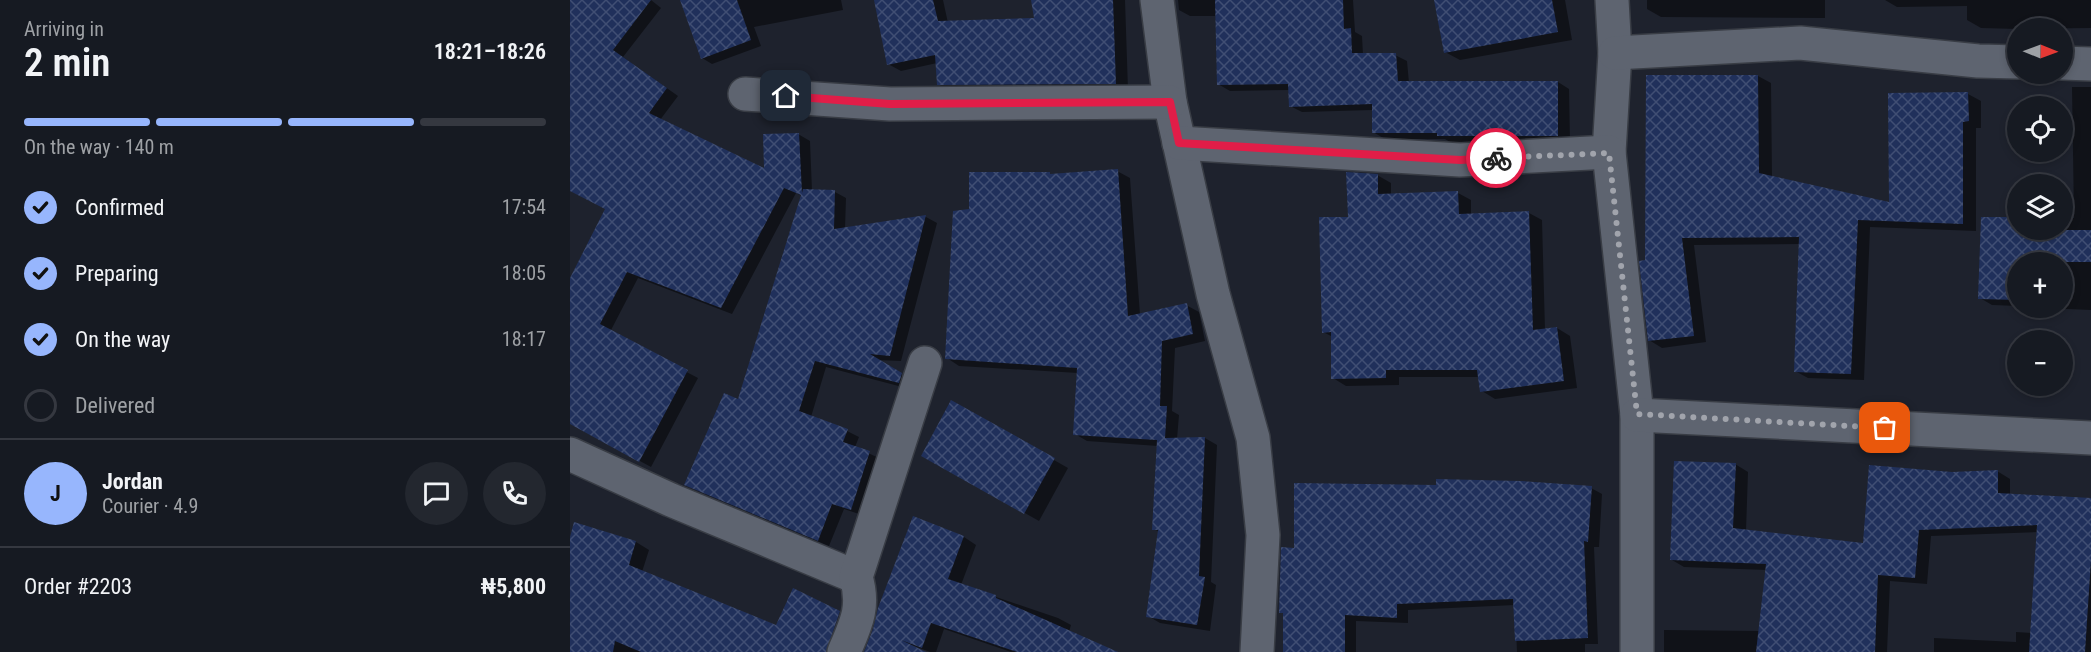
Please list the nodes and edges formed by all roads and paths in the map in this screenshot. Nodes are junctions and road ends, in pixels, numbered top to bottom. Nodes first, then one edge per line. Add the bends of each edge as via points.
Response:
1 (1157, 0) edge
2 (1612, 0) edge
3 (1616, 53) junction
4 (2007, 62) edge
5 (2073, 63) edge
6 (2091, 64) edge
7 (745, 94) dead end
8 (1170, 102) junction
9 (1179, 143) junction
10 (1609, 153) junction
11 (925, 363) dead end
12 (1637, 414) junction
13 (2091, 438) edge
14 (570, 454) edge
15 (856, 577) junction
16 (844, 652) edge
17 (1257, 652) edge
18 (1637, 652) edge

1 - 8 street
2 - 3 street
3 - 4 street via 1800,43
3 - 10 street
5 - 6 street
7 - 8 street via 890,104
8 - 9 street
9 - 10 street via 1460,160
9 - 17 street via 1213,294 1253,438 1263,535
10 - 12 street
11 - 15 street
12 - 13 street
12 - 18 street
14 - 15 street
15 - 16 street via 861,601 858,620

